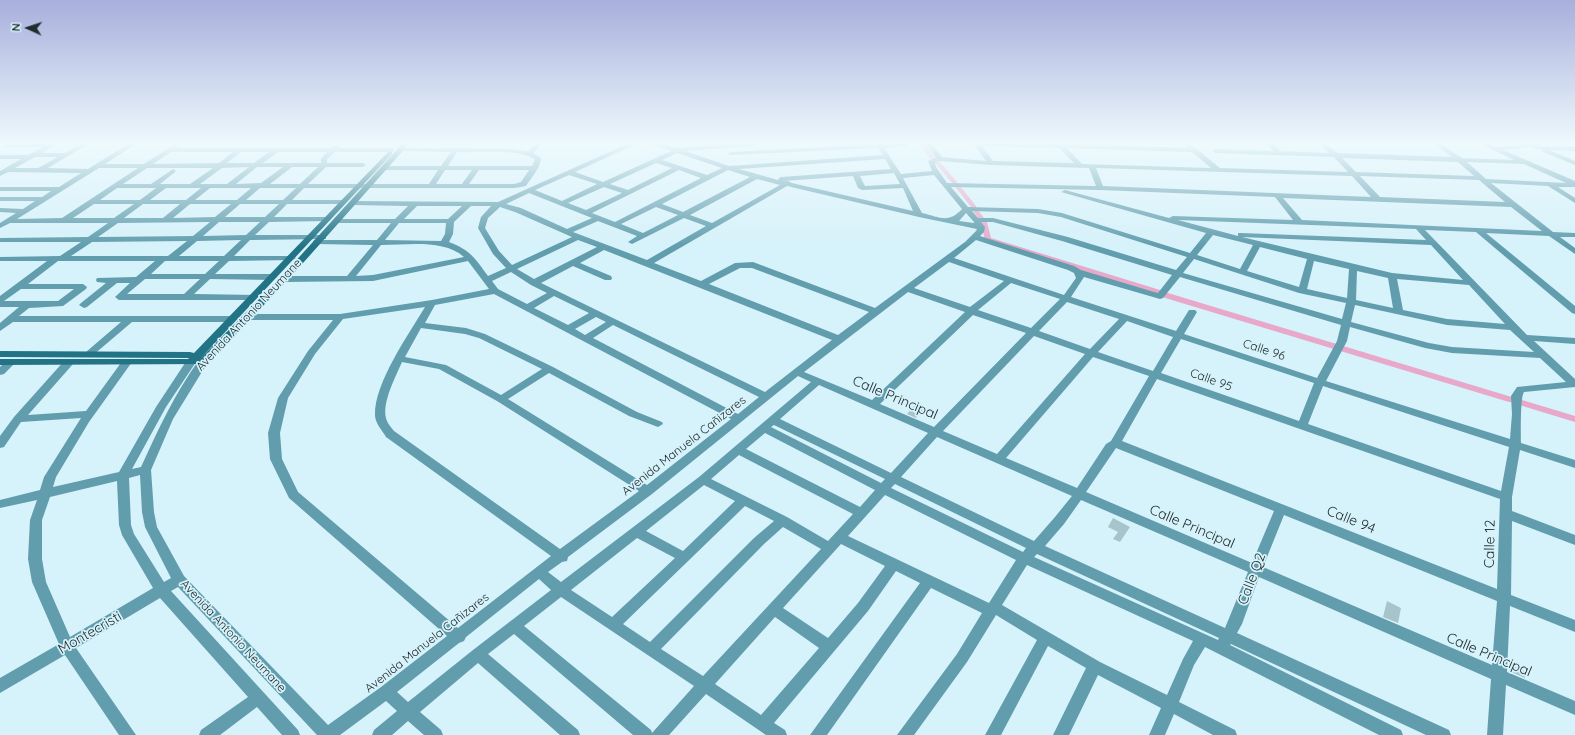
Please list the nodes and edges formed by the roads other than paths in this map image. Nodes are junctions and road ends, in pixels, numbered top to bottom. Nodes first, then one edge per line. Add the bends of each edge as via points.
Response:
1 (77, 178) edge
2 (128, 178) edge
3 (164, 178) edge
4 (203, 178) edge
5 (238, 178) edge
6 (271, 178) edge
7 (310, 178) edge
8 (366, 178) edge
9 (376, 178) edge
10 (436, 178) edge
11 (470, 178) edge
12 (526, 178) edge
13 (558, 178) edge
14 (586, 178) edge
15 (616, 178) edge
16 (657, 178) edge
17 (708, 178) edge
18 (754, 178) edge
19 (763, 178) edge
20 (791, 178) edge
21 (857, 178) edge
22 (900, 178) edge
23 (940, 178) edge
24 (1096, 178) edge
25 (1358, 178) edge
26 (1446, 178) edge
27 (1562, 178) edge
28 (773, 180) junction
29 (1482, 180) junction
30 (788, 183) junction
31 (604, 184) junction
32 (1550, 184) junction
33 (1575, 184) edge
34 (210, 185) junction
35 (230, 185) junction
36 (261, 185) junction
37 (303, 185) junction
38 (946, 185) junction
39 (117, 186) junction
40 (153, 186) junction
41 (164, 186) junction
42 (192, 186) junction
43 (358, 186) junction
44 (369, 186) junction
45 (464, 186) junction
46 (905, 186) junction
47 (430, 187) junction
48 (1043, 187) junction
49 (862, 188) junction
50 (1100, 188) junction
51 (0, 189) edge
52 (59, 189) junction
53 (530, 191) junction
54 (628, 192) junction
55 (1278, 196) junction
56 (0, 199) edge
57 (44, 199) junction
58 (1378, 200) junction
59 (238, 201) junction
60 (287, 201) junction
61 (1575, 201) edge
62 (94, 202) junction
63 (142, 202) junction
64 (189, 202) junction
65 (343, 202) junction
66 (353, 203) junction
67 (415, 203) junction
68 (470, 203) junction
69 (563, 203) junction
70 (866, 203) junction
71 (499, 204) junction
72 (656, 204) junction
73 (1512, 205) junction
74 (966, 209) junction
75 (0, 210) edge
76 (25, 211) junction
77 (586, 213) junction
78 (683, 215) junction
79 (919, 215) junction
80 (598, 218) junction
81 (218, 219) junction
82 (267, 219) junction
83 (327, 219) junction
84 (1165, 219) junction
85 (65, 220) junction
86 (115, 220) junction
87 (166, 220) junction
88 (338, 220) junction
89 (9, 221) junction
90 (397, 221) junction
91 (450, 221) junction
92 (947, 221) junction
93 (1299, 222) junction
94 (979, 223) junction
95 (614, 225) junction
96 (0, 226) edge
97 (712, 226) junction
98 (1418, 227) junction
99 (1479, 231) junction
100 (567, 232) junction
101 (1210, 232) junction
102 (1550, 234) junction
103 (1575, 235) edge
104 (644, 236) junction
105 (195, 237) junction
106 (249, 237) junction
107 (578, 237) junction
108 (975, 237) junction
109 (1231, 237) junction
110 (317, 238) junction
111 (90, 239) junction
112 (0, 240) edge
113 (380, 242) junction
114 (632, 242) dead end
115 (444, 243) junction
116 (1433, 243) junction
117 (1257, 244) junction
118 (603, 247) junction
119 (1575, 252) edge
120 (1192, 256) junction
121 (167, 258) junction
122 (226, 258) junction
123 (292, 258) junction
124 (470, 258) junction
125 (1311, 258) junction
126 (4, 259) edge
127 (59, 259) junction
128 (947, 259) junction
129 (573, 263) junction
130 (646, 264) junction
131 (0, 265) edge
132 (510, 268) junction
133 (1353, 268) junction
134 (1078, 272) junction
135 (1242, 272) junction
136 (1177, 274) junction
137 (208, 276) junction
138 (1392, 276) junction
139 (273, 277) junction
140 (139, 278) junction
141 (284, 278) junction
142 (608, 278) dead end
143 (349, 279) junction
144 (100, 280) dead end
145 (115, 280) junction
146 (486, 280) junction
147 (1010, 280) junction
148 (534, 283) junction
149 (1472, 283) junction
150 (702, 284) junction
151 (19, 286) junction
152 (908, 289) junction
153 (495, 291) junction
154 (1302, 291) junction
155 (552, 294) junction
156 (186, 297) junction
157 (254, 297) junction
158 (1066, 298) junction
159 (0, 300) edge
160 (1351, 302) junction
161 (432, 303) junction
162 (0, 304) edge
163 (27, 305) junction
164 (84, 305) dead end
165 (526, 308) junction
166 (971, 311) junction
167 (1575, 311) edge
168 (877, 312) junction
169 (1192, 312) dead end
170 (1399, 313) junction
171 (594, 314) junction
172 (248, 317) junction
173 (340, 317) junction
174 (1125, 318) junction
175 (11, 319) junction
176 (130, 319) junction
177 (233, 319) junction
178 (612, 322) junction
179 (1345, 323) junction
180 (419, 325) junction
181 (1513, 326) junction
182 (0, 328) edge
183 (567, 330) junction
184 (1034, 332) junction
185 (1179, 336) junction
186 (1524, 338) junction
187 (585, 339) junction
188 (839, 339) junction
189 (1575, 341) edge
190 (1091, 353) junction
191 (0, 354) edge
192 (89, 354) junction
193 (1542, 355) junction
194 (201, 359) junction
195 (400, 359) junction
196 (0, 362) edge
197 (11, 362) junction
198 (69, 362) junction
199 (127, 362) junction
200 (550, 369) junction
201 (0, 372) edge
202 (797, 372) junction
203 (1154, 374) junction
204 (818, 381) junction
205 (1320, 382) junction
206 (1574, 384) edge
207 (766, 397) junction
208 (501, 399) junction
209 (873, 405) junction
210 (88, 414) junction
211 (18, 419) junction
212 (739, 419) junction
213 (658, 424) dead end
214 (769, 424) junction
215 (1302, 426) junction
216 (935, 432) junction
217 (0, 444) edge
218 (1115, 444) junction
219 (1515, 445) junction
220 (738, 450) junction
221 (999, 459) junction
222 (1575, 464) edge
223 (145, 470) junction
224 (123, 475) junction
225 (703, 480) junction
226 (888, 484) junction
227 (648, 491) junction
228 (45, 492) junction
229 (1078, 494) junction
230 (1506, 497) junction
231 (744, 500) junction
232 (0, 504) edge
233 (1282, 509) junction
234 (861, 513) junction
235 (1506, 514) junction
236 (783, 520) junction
237 (636, 531) junction
238 (840, 538) junction
239 (1575, 540) edge
240 (830, 548) junction
241 (1037, 548) junction
242 (683, 557) junction
243 (562, 558) junction
244 (1024, 558) junction
245 (894, 564) junction
246 (1255, 570) junction
247 (542, 575) junction
248 (180, 580) junction
249 (929, 581) junction
250 (559, 588) junction
251 (162, 591) junction
252 (1504, 597) junction
253 (992, 609) junction
254 (775, 610) junction
255 (614, 625) junction
256 (514, 626) junction
257 (1575, 626) edge
258 (459, 637) junction
259 (1046, 637) junction
260 (1202, 638) junction
261 (1225, 642) junction
262 (67, 646) junction
263 (829, 647) junction
264 (651, 650) junction
265 (478, 654) junction
266 (1095, 666) junction
267 (1497, 675) junction
268 (0, 686) edge
269 (706, 686) junction
270 (258, 698) junction
271 (397, 703) junction
272 (1170, 703) junction
273 (1575, 708) edge
274 (763, 724) junction
275 (128, 735) edge
276 (207, 735) edge
277 (292, 735) edge
278 (327, 735) edge
279 (380, 735) edge
280 (435, 735) edge
281 (572, 735) edge
282 (645, 735) edge
283 (659, 735) edge
284 (779, 735) edge
285 (818, 735) edge
286 (905, 735) edge
287 (993, 735) edge
288 (1061, 735) edge
289 (1157, 735) edge
290 (1229, 735) edge
291 (1395, 735) edge
292 (1443, 735) edge
293 (1495, 735) edge

1 - 52 street
2 - 39 street
3 - 40 street
4 - 42 street
5 - 35 street
6 - 36 street
7 - 37 street
8 - 43 street, Avenida Antonio Neumane
9 - 44 street, Avenida Antonio Neumane
10 - 47 street
11 - 45 street
12 - 45 street via 520,185
13 - 53 street
14 - 31 street
15 - 31 street
16 - 54 street
17 - 72 street
18 - 78 street
19 - 28 street
20 - 28 street
21 - 49 street
22 - 46 street
23 - 38 street
24 - 50 street
25 - 58 street
26 - 29 street
27 - 33 street
28 - 30 street
29 - 32 street
29 - 73 street
30 - 70 street
30 - 97 street
31 - 54 street
31 - 69 street
32 - 33 street
32 - 61 street
34 - 35 street
34 - 42 street
34 - 64 street
35 - 36 street
36 - 37 street
36 - 59 street
37 - 43 street
37 - 60 street
38 - 48 street
38 - 74 street
39 - 40 street
39 - 62 street
40 - 41 street
41 - 42 street
41 - 63 street
43 - 44 street
43 - 65 street, Avenida Antonio Neumane
44 - 47 street
44 - 66 street, Avenida Antonio Neumane
45 - 47 street
46 - 49 street
46 - 79 street
48 - 50 street
48 - 84 street
49 - 70 street
50 - 55 street
51 - 52 street
52 - 57 street
53 - 69 street
53 - 71 street
54 - 77 street
55 - 58 street
55 - 93 street
56 - 57 street
57 - 76 street
58 - 73 street
59 - 60 street
59 - 64 street
59 - 81 street
60 - 65 street
60 - 82 street
62 - 63 street
62 - 85 street
63 - 64 street
63 - 86 street
64 - 87 street
65 - 83 street, Avenida Antonio Neumane
66 - 67 street
66 - 88 street, Avenida Antonio Neumane
67 - 68 street
67 - 90 street
68 - 71 street
68 - 91 street
69 - 77 street
70 - 79 street
71 - 100 street
71 - 132 street via 481,222 482,228 496,254
72 - 78 street
72 - 95 street
73 - 102 street
74 - 92 street via 960,217
74 - 94 street
74 - 120 street via 1038,211
75 - 76 street
76 - 89 street
77 - 80 street
78 - 97 street
78 - 104 street
79 - 92 street
80 - 95 street
80 - 100 street
81 - 82 street
81 - 87 street
81 - 105 street
82 - 83 street
82 - 106 street
83 - 110 street, Avenida Antonio Neumane
84 - 93 street
84 - 101 street
85 - 86 street
85 - 89 street
86 - 87 street
86 - 111 street
88 - 90 street
88 - 110 street, Avenida Antonio Neumane
89 - 96 street
90 - 91 street
90 - 113 street
91 - 115 street via 449,234
92 - 94 street
93 - 98 street
94 - 108 street, Avenida Manuela Cañizares via 980,232
94 - 136 street via 993,220
95 - 104 street
97 - 130 street
98 - 99 street
98 - 116 street
99 - 102 street
99 - 167 street
100 - 107 street
101 - 109 street
101 - 120 street
102 - 103 street
102 - 119 street
104 - 114 street
105 - 106 street
105 - 111 street
105 - 121 street
106 - 110 street
106 - 122 street
107 - 118 street
107 - 132 street
108 - 128 street, Avenida Manuela Cañizares
108 - 134 street via 1067,266
109 - 116 street via 1277,236
109 - 117 street
110 - 113 street
110 - 123 street, Avenida Antonio Neumane
110 - 141 street, Avenida Antonio Neumane
111 - 112 street
111 - 127 street
113 - 115 street
113 - 143 street
115 - 124 street via 460,249
116 - 149 street
117 - 125 street
117 - 135 street
118 - 129 street
118 - 130 street
120 - 135 street
120 - 136 street
121 - 122 street
121 - 127 street
121 - 140 street
122 - 123 street
122 - 137 street
123 - 139 street, Avenida Antonio Neumane
124 - 143 street via 393,275
124 - 146 street
125 - 133 street
125 - 154 street
126 - 127 street
126 - 131 street
127 - 151 street
128 - 147 street, Calle 96
128 - 152 street, Avenida Manuela Cañizares
129 - 142 street
129 - 148 street
130 - 150 street
132 - 146 street
132 - 148 street
133 - 138 street
133 - 160 street
134 - 136 street via 1156,296 1160,296
134 - 158 street via 1080,278
135 - 154 street
136 - 179 street
137 - 139 street
137 - 140 street
137 - 156 street
138 - 149 street
138 - 170 street
139 - 157 street, Avenida Antonio Neumane
140 - 145 street
140 - 156 street via 119,297
141 - 143 street
141 - 172 street, Avenida Antonio Neumane
144 - 145 street
145 - 164 street
146 - 153 street
147 - 158 street, Calle 96
147 - 166 street
148 - 155 street
149 - 181 street
150 - 168 street via 738,265 753,265
150 - 188 street
151 - 159 street
151 - 163 street via 83,287 60,304
152 - 166 street, Calle 95
152 - 168 street, Avenida Manuela Cañizares
153 - 161 street
153 - 165 street
154 - 160 street
155 - 165 street
155 - 171 street
156 - 157 street
157 - 177 street, Avenida Antonio Neumane
158 - 174 street, Calle 96
158 - 184 street
160 - 170 street
160 - 179 street
161 - 173 street
161 - 180 street
162 - 163 street
163 - 175 street
165 - 183 street
166 - 184 street, Calle 95
166 - 209 street
168 - 188 street, Avenida Manuela Cañizares
169 - 185 street
170 - 181 street via 1467,324
171 - 178 street
171 - 183 street
172 - 173 street
172 - 194 street, Avenida Antonio Neumane
173 - 258 street via 311,353 282,398 274,433 276,458 293,495
174 - 185 street, Calle 96
174 - 190 street
175 - 176 street
175 - 182 street
176 - 177 street
176 - 192 street
177 - 194 street, Avenida Antonio Neumane
178 - 187 street
178 - 207 street
179 - 193 street via 1452,350
179 - 205 street via 1342,341
180 - 195 street
180 - 200 street via 466,331 482,336
181 - 186 street
183 - 187 street
184 - 190 street, Calle 95
184 - 216 street
185 - 203 street
185 - 205 street, Calle 96
186 - 189 street
186 - 193 street
187 - 212 street
188 - 202 street, Avenida Manuela Cañizares
190 - 203 street, Calle 95
190 - 221 street
191 - 192 street
192 - 194 street
193 - 206 street
194 - 199 street
194 - 223 street, Avenida Antonio Neumane via 168,419
194 - 224 street, Avenida Antonio Neumane via 161,407
195 - 208 street via 442,367
195 - 243 street via 381,400 380,417 390,434
196 - 197 street
197 - 198 street
197 - 201 street
198 - 199 street
198 - 211 street
199 - 210 street
200 - 208 street
200 - 213 street via 633,414
202 - 204 street, Calle Principal
202 - 207 street, Avenida Manuela Cañizares
203 - 215 street, Calle 95
203 - 218 street
204 - 209 street, Calle Principal
204 - 214 street
205 - 215 street
205 - 219 street, Calle 96
206 - 219 street, Calle 12 via 1521,389 1516,396
207 - 212 street, Avenida Manuela Cañizares
208 - 227 street
209 - 216 street, Calle Principal
210 - 211 street
210 - 228 street via 50,477
211 - 217 street
212 - 227 street, Avenida Manuela Cañizares
214 - 220 street
214 - 226 street
215 - 230 street, Calle 95
216 - 221 street, Calle Principal
216 - 226 street
218 - 229 street via 1110,447
218 - 233 street, Calle 94
219 - 222 street, Calle 96
219 - 230 street, Calle 12
220 - 225 street
220 - 234 street
221 - 229 street, Calle Principal
223 - 224 street
223 - 248 street, Avenida Antonio Neumane via 151,527
224 - 228 street
224 - 251 street, Avenida Antonio Neumane via 125,525 128,535
225 - 231 street
225 - 237 street
226 - 234 street
226 - 241 street
226 - 244 street
227 - 243 street, Avenida Manuela Cañizares
228 - 232 street
228 - 262 street via 36,520 35,559 38,582
229 - 241 street
229 - 246 street, Calle Principal
230 - 235 street, Calle 12
231 - 236 street
231 - 242 street
233 - 246 street, Calle Q2
233 - 252 street, Calle 94
234 - 238 street
235 - 239 street
235 - 252 street, Calle 12
236 - 240 street
236 - 264 street
237 - 242 street
237 - 250 street
238 - 240 street
238 - 245 street
240 - 254 street
241 - 244 street
241 - 261 street
242 - 255 street
243 - 247 street, Avenida Manuela Cañizares
244 - 253 street
244 - 260 street
245 - 249 street
245 - 263 street via 863,607
246 - 261 street, Calle Q2 via 1235,624
246 - 267 street, Calle Principal
247 - 250 street
247 - 258 street, Avenida Manuela Cañizares
248 - 251 street, Montecristi
248 - 278 street, Avenida Antonio Neumane
249 - 253 street
249 - 285 street
250 - 255 street
250 - 256 street
251 - 262 street, Montecristi
251 - 270 street, Avenida Antonio Neumane
252 - 257 street, Calle 94
252 - 267 street, Calle 12
253 - 259 street
253 - 286 street via 962,658
254 - 263 street
254 - 269 street
255 - 264 street
256 - 265 street
256 - 282 street
258 - 271 street, Avenida Manuela Cañizares
259 - 266 street
259 - 287 street
260 - 261 street
260 - 272 street
261 - 291 street
261 - 292 street
262 - 268 street, Montecristi
262 - 275 street
263 - 274 street
264 - 269 street
265 - 271 street
265 - 281 street
266 - 272 street
266 - 288 street
267 - 273 street, Calle Principal
267 - 293 street, Calle 12
269 - 274 street
269 - 283 street
270 - 276 street
270 - 277 street, Avenida Antonio Neumane
271 - 278 street, Avenida Manuela Cañizares
271 - 279 street
271 - 280 street
272 - 289 street
272 - 290 street
274 - 284 street

